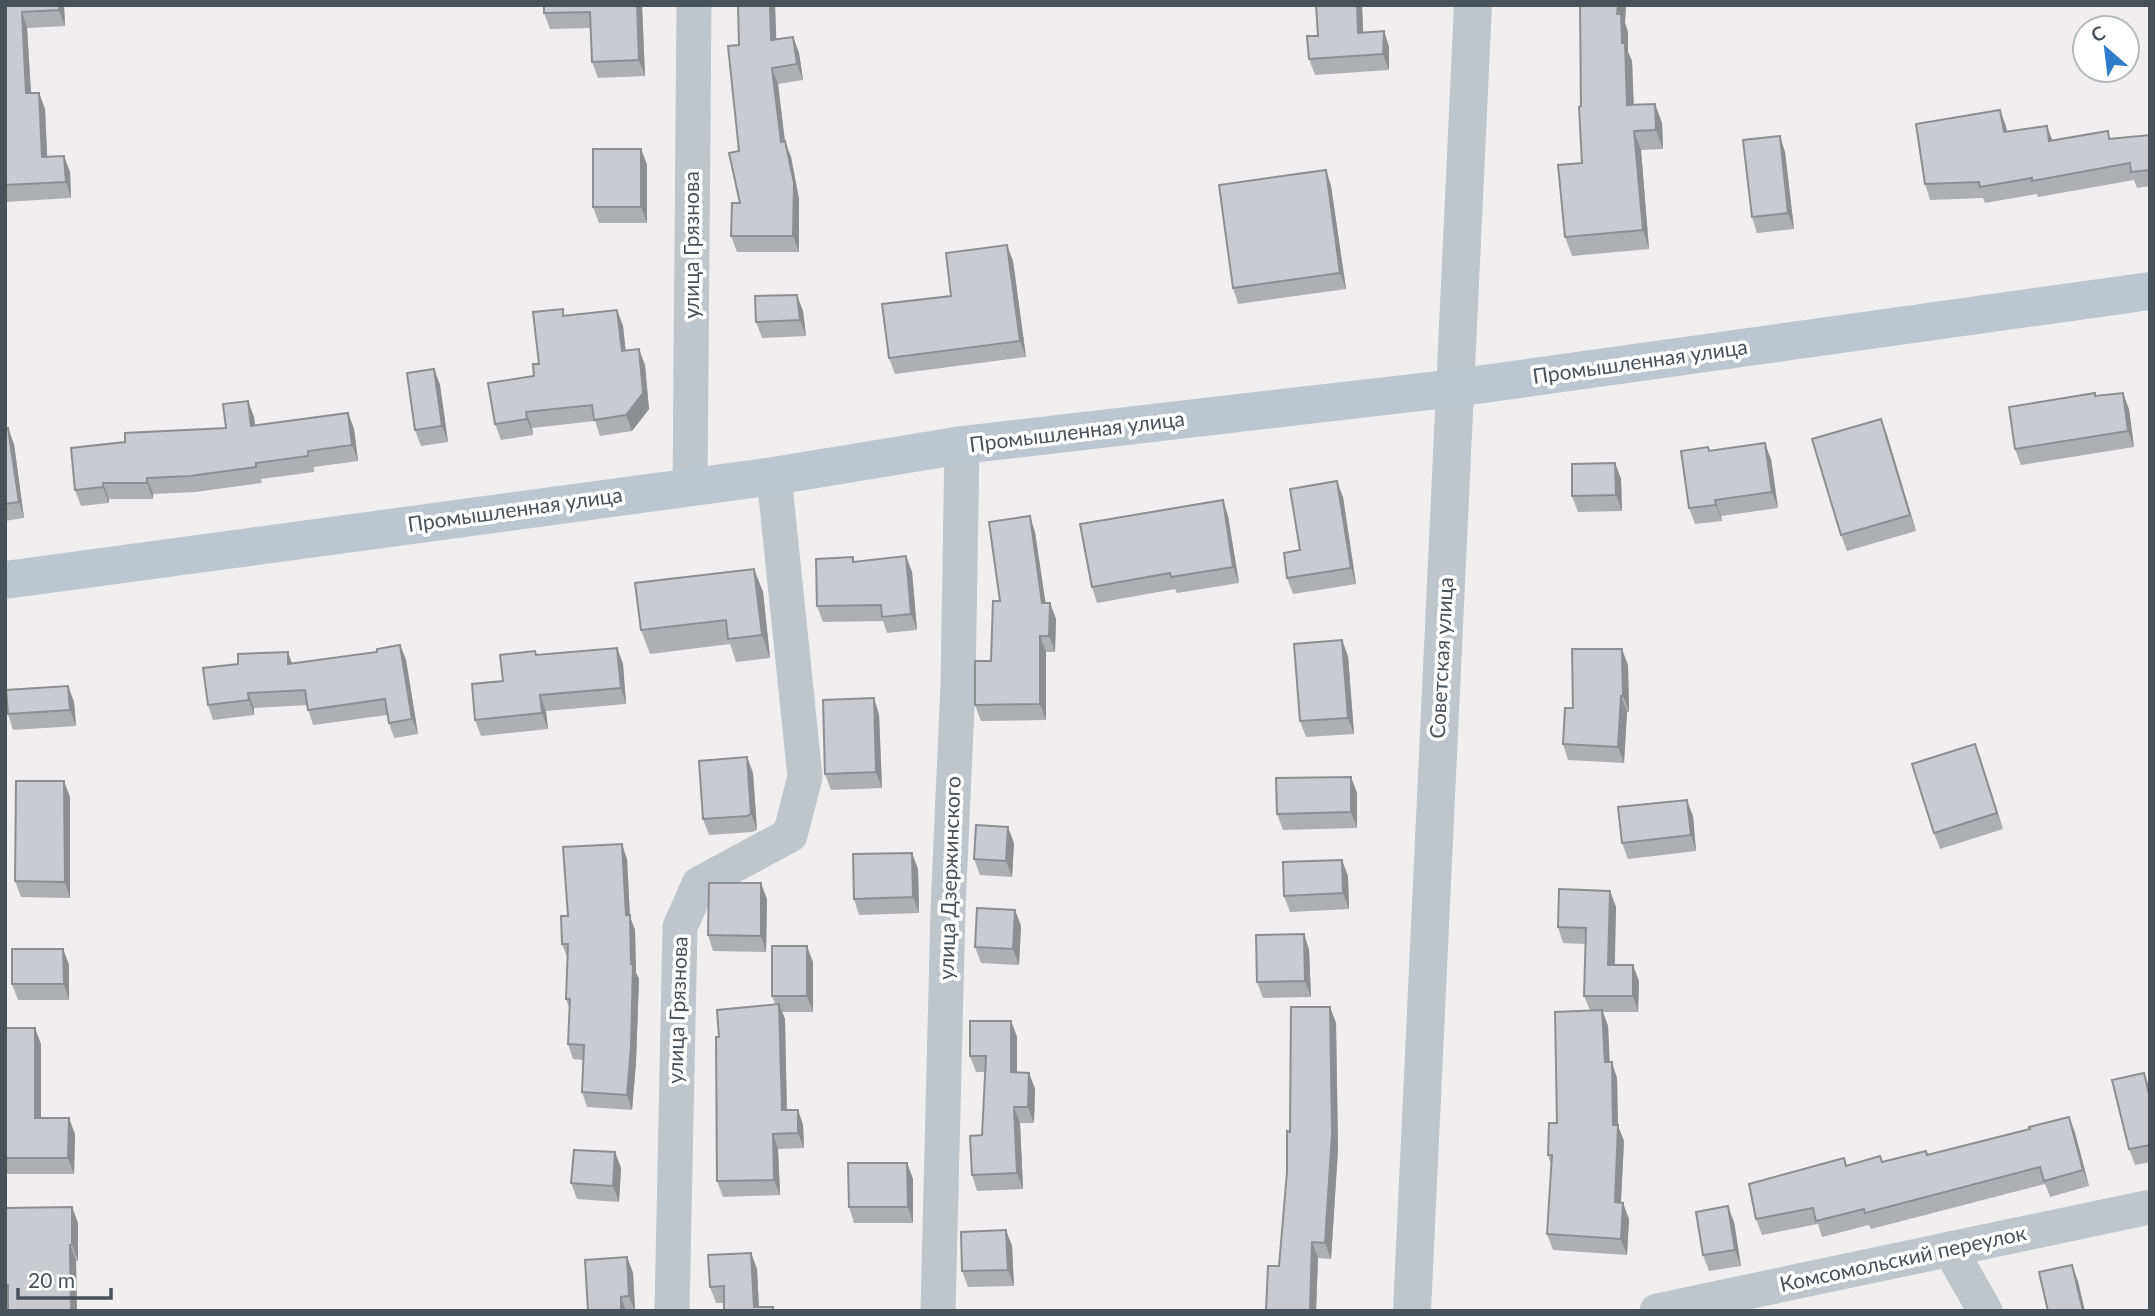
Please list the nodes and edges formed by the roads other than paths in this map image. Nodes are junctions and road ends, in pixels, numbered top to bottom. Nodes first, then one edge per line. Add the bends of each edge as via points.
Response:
1 (694, 5) edge
2 (1473, 5) edge
3 (2150, 291) edge
4 (1455, 388) junction
5 (962, 446) junction
6 (774, 476) junction
7 (690, 486) junction
8 (5, 580) edge
9 (2150, 1207) edge
10 (1950, 1250) junction
11 (671, 1311) edge
12 (938, 1311) edge
13 (1412, 1311) edge
14 (1657, 1311) edge
15 (1985, 1311) edge

1 - 7 street, улица Грязнова
2 - 4 street, Советская улица
3 - 4 main road, Промышленная улица
4 - 5 main road, Промышленная улица
4 - 13 street, Советская улица
5 - 6 main road, Промышленная улица
5 - 12 street, улица Дзержинского
6 - 7 main road, Промышленная улица
6 - 11 street, улица Грязнова via 805,777 790,835 699,884 680,928
7 - 8 main road, Промышленная улица
9 - 10 street, Комсомольский переулок
10 - 14 street, Комсомольский переулок
10 - 15 street

